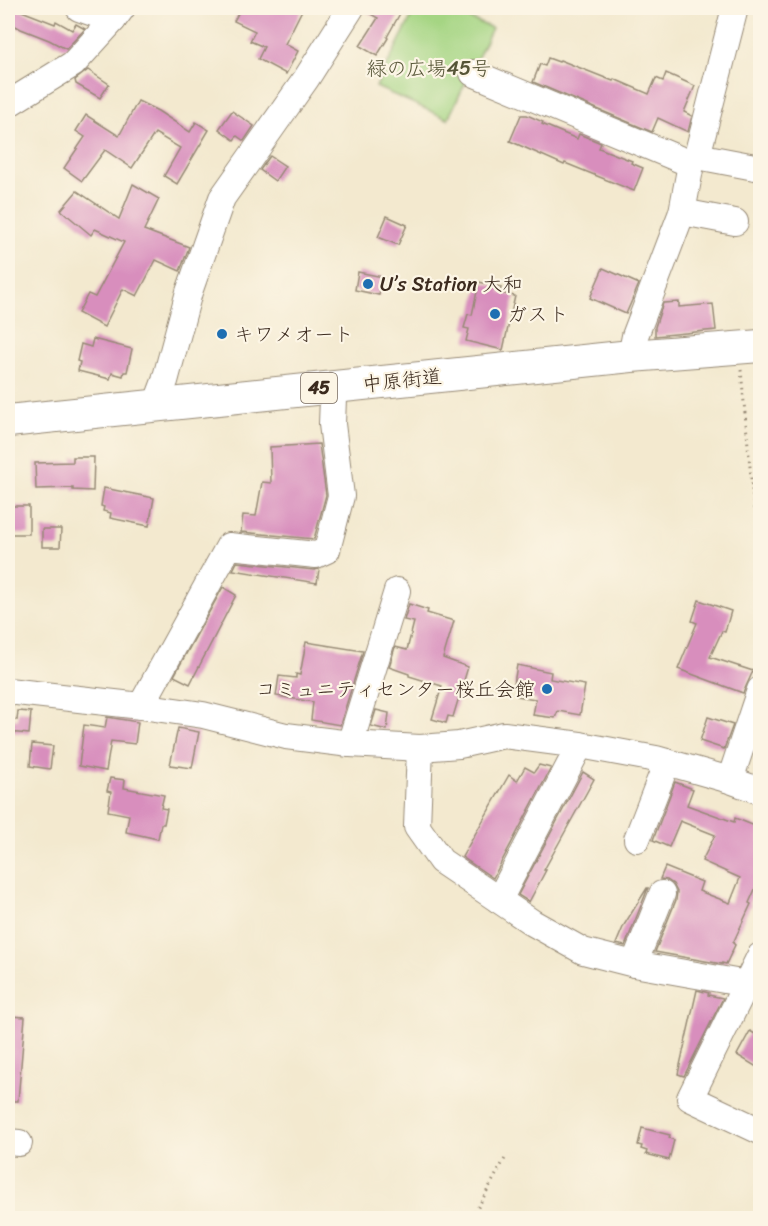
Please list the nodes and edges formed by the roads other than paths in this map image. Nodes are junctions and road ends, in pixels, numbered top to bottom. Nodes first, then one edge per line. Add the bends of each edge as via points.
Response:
1 (79, 8) edge
2 (735, 8) edge
3 (340, 11) edge
4 (118, 14) edge
5 (473, 73) dead end
6 (8, 104) edge
7 (694, 160) junction
8 (760, 168) edge
9 (682, 212) junction
10 (735, 222) dead end
11 (750, 347) edge
12 (631, 356) junction
13 (332, 387) junction
14 (156, 405) junction
15 (8, 421) edge
16 (397, 591) dead end
17 (760, 690) edge
18 (8, 692) edge
19 (141, 706) junction
20 (350, 744) junction
21 (580, 745) junction
22 (420, 748) junction
23 (667, 762) junction
24 (730, 780) junction
25 (760, 791) edge
26 (637, 839) dead end
27 (662, 894) dead end
28 (499, 900) junction
29 (760, 956) edge
30 (634, 964) junction
31 (747, 984) junction
32 (760, 1131) edge

1 - 4 street
2 - 7 street
3 - 14 street via 306,79 222,198
4 - 6 street via 74,64
5 - 7 street
7 - 8 street
7 - 9 street
9 - 10 street
9 - 12 street
11 - 12 main road, 中原街道 / 45
12 - 13 main road, 中原街道 / 45
13 - 14 main road, 中原街道 / 45
13 - 19 street via 332,424 341,496 327,550 316,555 229,546
14 - 15 main road, 中原街道 / 45
16 - 20 street
17 - 24 street
18 - 19 street
19 - 20 street via 202,715 286,736
20 - 22 street
21 - 22 street via 504,735
21 - 23 street
21 - 28 street
22 - 28 street via 417,827 441,861
23 - 24 street
23 - 26 street
24 - 25 street
27 - 30 street
28 - 30 street via 583,951
29 - 31 street
30 - 31 street
31 - 32 street via 690,1098

